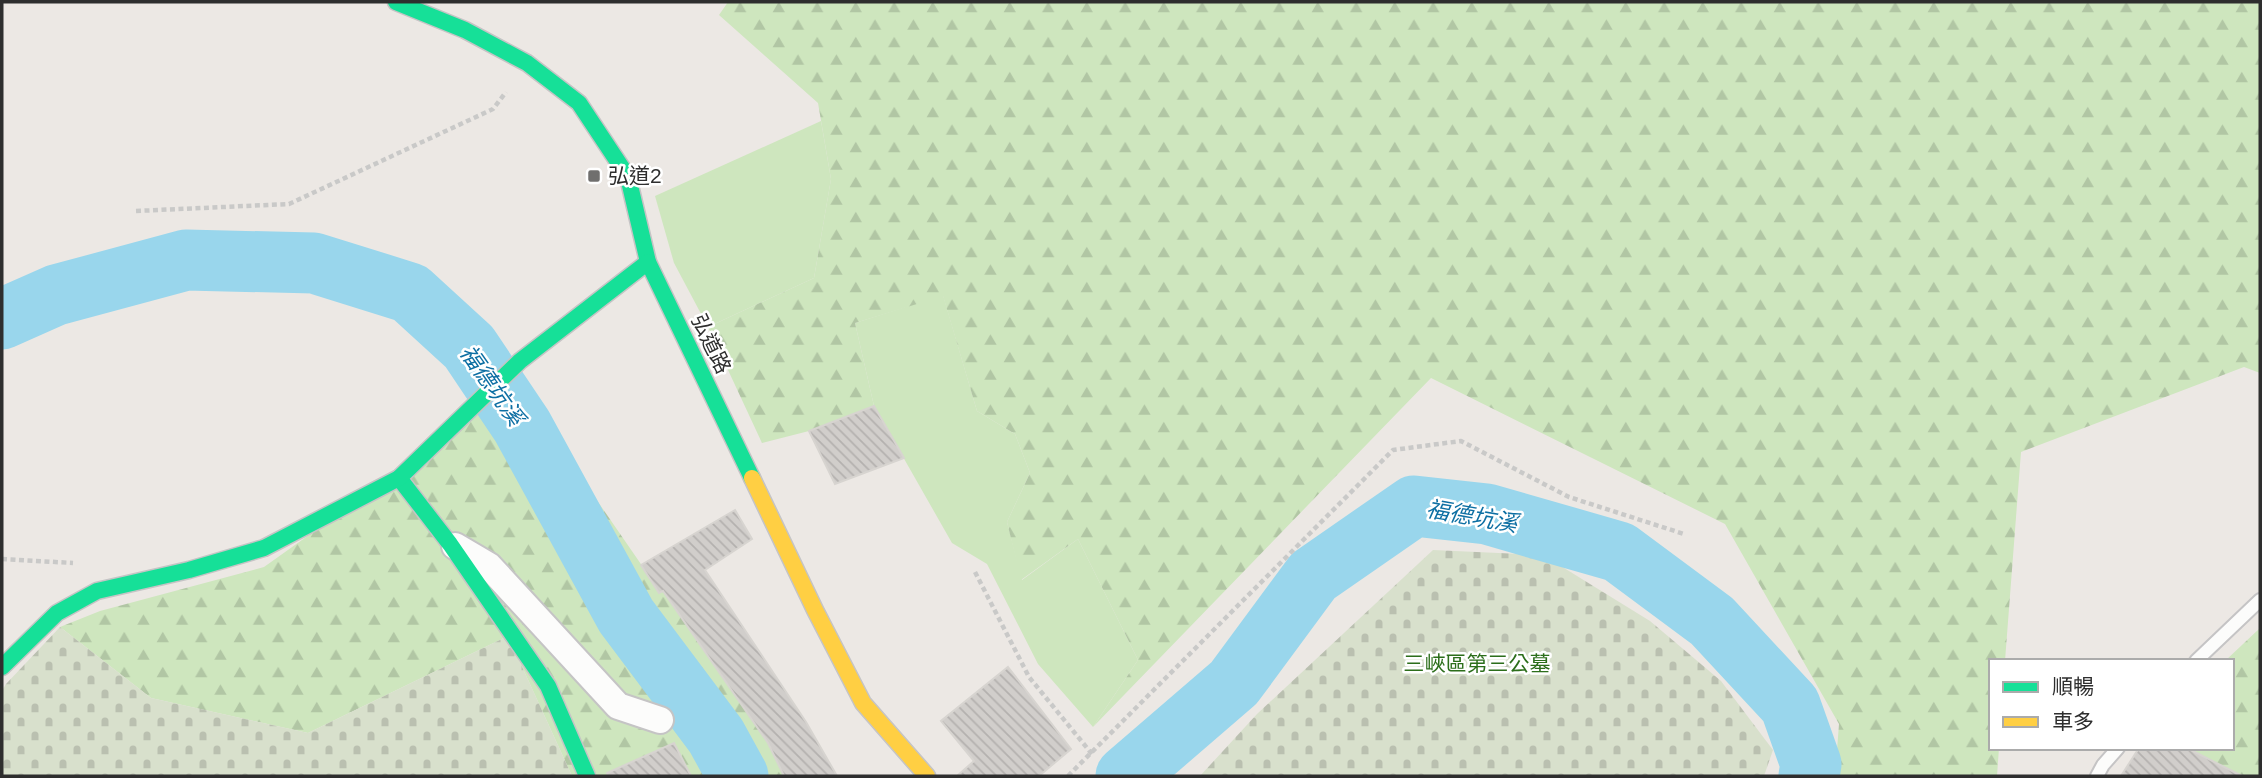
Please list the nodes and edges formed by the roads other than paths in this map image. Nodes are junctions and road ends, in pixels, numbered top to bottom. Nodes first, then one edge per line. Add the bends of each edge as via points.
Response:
1 (397, 2) edge
2 (648, 262) junction
3 (399, 478) junction
4 (450, 544) junction
5 (2260, 600) edge
6 (2198, 659) edge
7 (2, 667) edge
8 (660, 720) dead end
9 (2116, 750) edge
10 (587, 776) edge
11 (927, 776) edge
12 (2097, 776) edge

1 - 2 street, 弘道路 via 465,30 527,63 579,103 628,177
2 - 3 street via 520,361
2 - 11 street, 弘道路 via 863,703
3 - 4 street
3 - 7 street via 264,548 97,591 57,613
4 - 8 street via 489,566 618,706
4 - 10 street via 548,686
5 - 6 lane
9 - 12 lane

